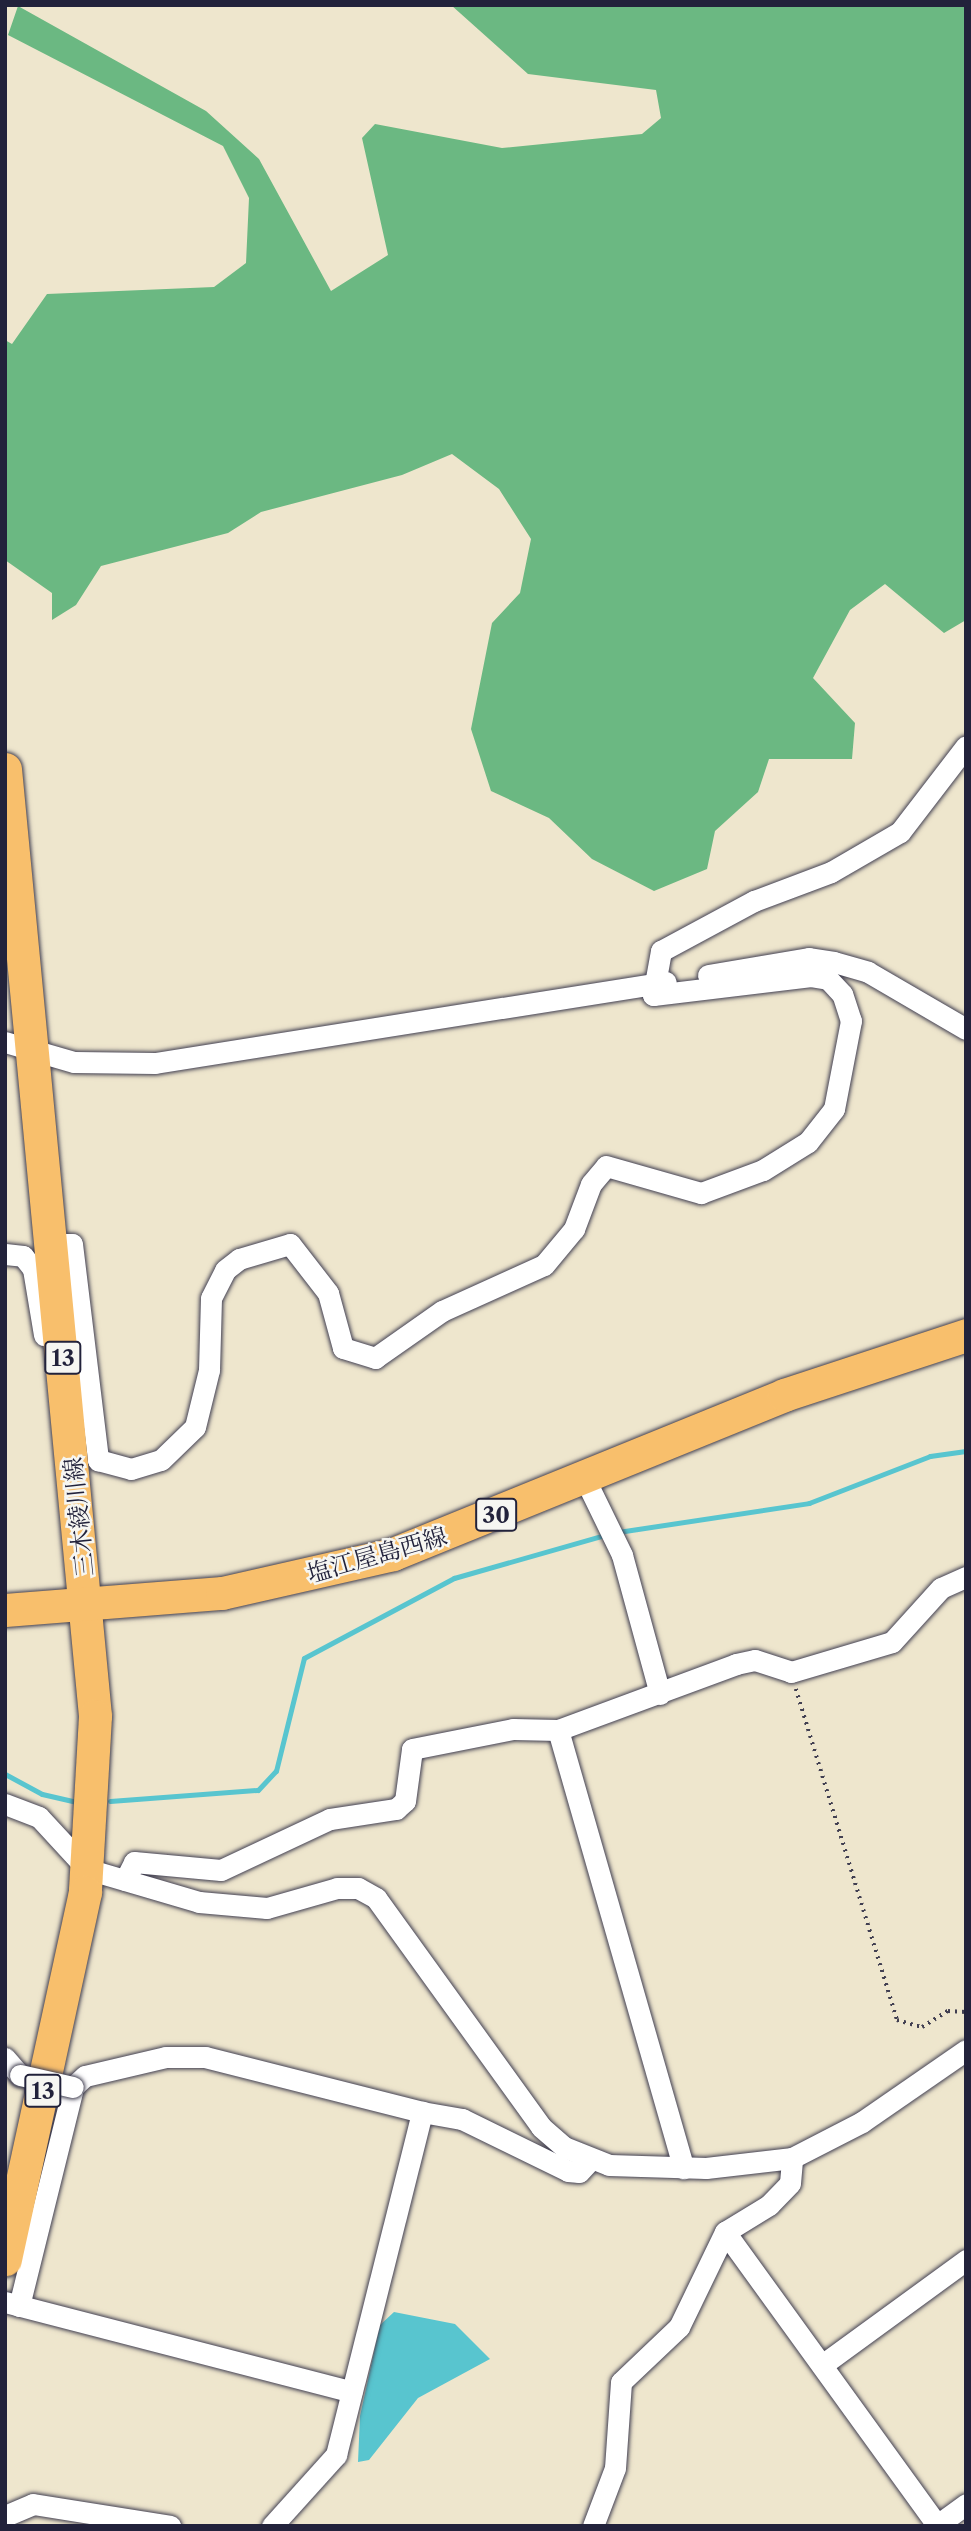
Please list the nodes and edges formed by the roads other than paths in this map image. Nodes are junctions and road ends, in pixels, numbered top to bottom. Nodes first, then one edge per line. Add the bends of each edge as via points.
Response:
1 (966, 746) edge
2 (5, 769) edge
3 (654, 984) junction
4 (966, 1029) edge
5 (19, 1047) edge
6 (52, 1244) junction
7 (5, 1254) edge
8 (966, 1335) edge
9 (62, 1344) junction
10 (584, 1479) junction
11 (966, 1577) edge
12 (88, 1603) junction
13 (5, 1610) edge
14 (660, 1694) junction
15 (558, 1730) junction
16 (5, 1804) edge
17 (87, 1869) junction
18 (125, 1880) junction
19 (966, 2050) edge
20 (5, 2057) edge
21 (73, 2087) junction
22 (422, 2112) junction
23 (792, 2158) junction
24 (590, 2160) junction
25 (684, 2168) junction
26 (725, 2232) junction
27 (5, 2259) edge
28 (966, 2260) edge
29 (12, 2304) edge
30 (822, 2365) junction
31 (352, 2392) junction
32 (966, 2504) edge
33 (5, 2516) edge
34 (93, 2519) edge
35 (937, 2525) edge
36 (170, 2526) edge
37 (272, 2526) edge
38 (593, 2526) edge

1 - 3 street via 900,832 831,872 668,944
2 - 5 main road, 三木綾川線 / 13
3 - 4 street via 821,960 868,972
3 - 5 street via 155,1063 74,1062
3 - 6 street via 653,995 828,979 842,994 851,1021 842,1084 823,1128 763,1170 718,1191 686,1191 616,1164 606,1166 591,1184 574,1229 544,1265 442,1311 375,1358 343,1348 328,1293 290,1244 239,1259 225,1270 211,1298 209,1370 195,1427 161,1460 117,1470 98,1460 72,1244
5 - 6 main road, 三木綾川線 / 13
6 - 9 main road, 三木綾川線 / 13
7 - 9 street via 23,1256 33,1269 45,1342
8 - 10 main road, 塩江屋島西線 / 30 via 784,1395
9 - 12 main road, 三木綾川線 / 13
10 - 12 main road, 塩江屋島西線 / 30 via 428,1544 319,1574 222,1593
10 - 14 street via 622,1555
11 - 14 street via 941,1588 892,1642 791,1672 755,1660
12 - 13 main road, 塩江屋島西線 / 30
12 - 17 main road, 三木綾川線 / 13 via 95,1716
14 - 15 street via 602,1709
15 - 18 street via 513,1729 412,1749 405,1801 396,1809 330,1819 221,1870 134,1862
15 - 25 street
16 - 17 street via 40,1817
17 - 18 street
17 - 27 main road, 三木綾川線 / 13
18 - 24 street via 199,1902 267,1908 337,1888 358,1888 376,1898 541,2127
19 - 23 street via 862,2122
20 - 21 street, bridge via 20,2075
21 - 22 street via 85,2076 166,2057 205,2057
21 - 29 street
22 - 24 street via 462,2119 568,2171 579,2172
22 - 31 street
23 - 25 street
23 - 26 street via 790,2183
24 - 25 street
26 - 30 street
26 - 38 street via 678,2327 621,2382 615,2468
28 - 30 street
29 - 31 street
30 - 35 street
31 - 37 street via 332,2465
32 - 35 street
33 - 34 street via 33,2504
34 - 36 street

